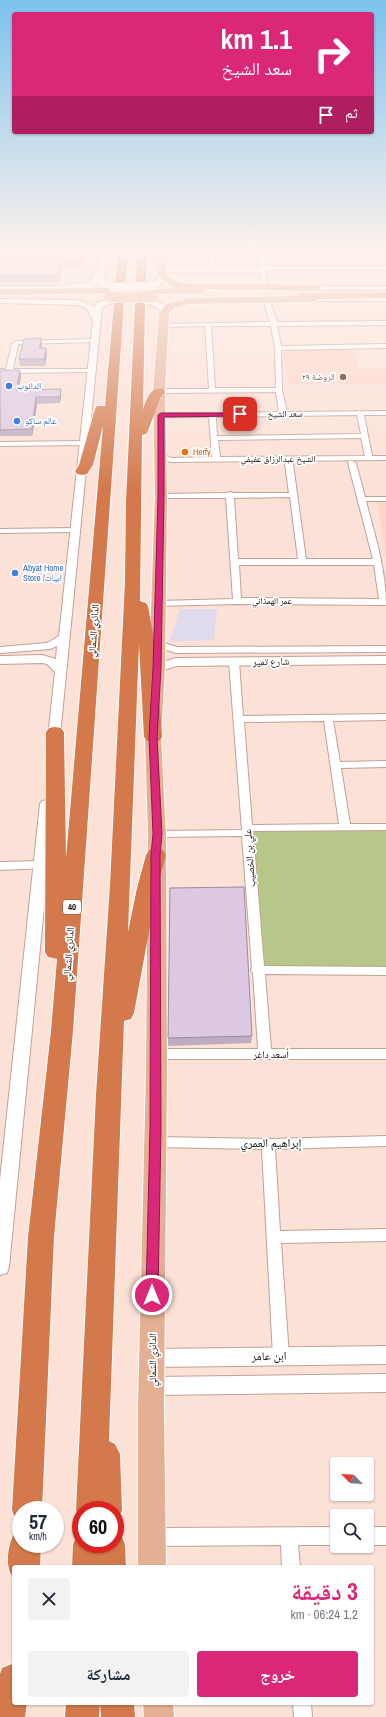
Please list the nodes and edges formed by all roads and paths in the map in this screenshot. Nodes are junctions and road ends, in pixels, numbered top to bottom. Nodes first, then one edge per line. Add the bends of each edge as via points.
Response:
1 (96, 329) edge
2 (111, 329) edge
3 (146, 329) edge
4 (163, 329) edge
5 (208, 329) edge
6 (275, 329) edge
7 (95, 341) junction
8 (386, 346) edge
9 (278, 348) junction
10 (0, 371) edge
11 (9, 371) junction
12 (92, 371) junction
13 (212, 390) junction
14 (279, 390) junction
15 (159, 392) junction
16 (111, 399) junction
17 (360, 413) junction
18 (386, 413) edge
19 (283, 414) junction
20 (161, 415) junction
21 (212, 415) junction
22 (365, 436) junction
23 (215, 438) junction
24 (135, 439) junction
25 (84, 443) junction
26 (0, 444) edge
27 (369, 458) junction
28 (386, 458) edge
29 (216, 459) junction
30 (166, 462) junction
31 (352, 463) junction
32 (386, 463) edge
33 (289, 464) junction
34 (82, 471) junction
35 (230, 494) junction
36 (294, 495) junction
37 (161, 496) junction
38 (361, 499) junction
39 (386, 499) edge
40 (0, 530) edge
41 (76, 530) junction
42 (234, 562) junction
43 (302, 562) junction
44 (378, 562) junction
45 (133, 581) junction
46 (236, 601) junction
47 (385, 602) edge
48 (158, 604) junction
49 (64, 638) junction
50 (167, 647) junction
51 (386, 649) edge
52 (6, 655) edge
53 (386, 660) edge
54 (176, 662) junction
55 (234, 662) junction
56 (157, 668) junction
57 (61, 672) junction
58 (386, 717) edge
59 (328, 718) junction
60 (239, 719) junction
61 (55, 732) junction
62 (153, 737) junction
63 (386, 764) edge
64 (336, 765) junction
65 (386, 826) edge
66 (345, 827) junction
67 (247, 831) junction
68 (157, 834) junction
69 (156, 855) junction
70 (41, 865) junction
71 (0, 866) edge
72 (258, 970) junction
73 (386, 971) edge
74 (62, 1031) junction
75 (157, 1054) junction
76 (265, 1054) junction
77 (386, 1054) edge
78 (108, 1094) junction
79 (386, 1141) edge
80 (156, 1142) junction
81 (268, 1144) junction
82 (6, 1155) edge
83 (4, 1182) edge
84 (386, 1235) edge
85 (273, 1237) junction
86 (0, 1267) edge
87 (98, 1317) junction
88 (386, 1355) edge
89 (281, 1356) junction
90 (152, 1358) junction
91 (386, 1383) edge
92 (152, 1386) junction
93 (27, 1501) edge
94 (91, 1501) edge
95 (107, 1501) edge
96 (330, 1536) edge
97 (374, 1536) edge
98 (386, 1536) edge
99 (152, 1537) junction
100 (289, 1537) junction
101 (25, 1553) edge
102 (89, 1553) edge
103 (109, 1553) edge
104 (24, 1565) edge
105 (88, 1565) edge
106 (110, 1565) edge
107 (152, 1565) edge
108 (291, 1565) edge
109 (12, 1692) edge
110 (13, 1705) edge
111 (17, 1705) edge
112 (83, 1705) edge
113 (117, 1705) edge
114 (158, 1705) edge
115 (302, 1705) edge
116 (8, 1717) edge
117 (11, 1717) edge
118 (16, 1717) edge
119 (82, 1717) edge
120 (118, 1717) edge
121 (159, 1717) edge
122 (303, 1717) edge

1 - 7 street, الدائري الشمالي
2 - 16 highway, الدائري الشمالي / 40
3 - 24 highway
4 - 15 main road, الدائري الشمالي
5 - 13 street
6 - 9 street
7 - 11 street via 18,342 15,344
7 - 12 street, الدائري الشمالي
8 - 9 street
9 - 14 street
10 - 11 street
11 - 12 street
12 - 25 street, الدائري الشمالي
13 - 14 street
13 - 15 street
14 - 19 street
15 - 20 main road, الدائري الشمالي
15 - 24 highway via 154,396 140,433
16 - 34 highway via 100,409 86,465
16 - 74 highway, الدائري الشمالي / 40
17 - 18 street, سعد الشيخ
17 - 19 street, سعد الشيخ
17 - 22 street
19 - 21 street, سعد الشيخ
20 - 21 street, سعد الشيخ
20 - 30 main road, الدائري الشمالي
21 - 23 street
22 - 23 street
22 - 27 street
23 - 29 street
24 - 45 highway
25 - 26 street
25 - 34 street, الدائري الشمالي
27 - 28 street, الشيخ عبدالرزاق عفيفي
27 - 29 street, الشيخ عبدالرزاق عفيفي
29 - 30 street, الشيخ عبدالرزاق عفيفي
30 - 33 street, الشيخ عبدالرزاق عفيفي
30 - 37 main road, الدائري الشمالي
31 - 32 street, الشيخ عبدالرزاق عفيفي
31 - 33 street, الشيخ عبدالرزاق عفيفي
31 - 38 street
33 - 36 street
34 - 41 street, الدائري الشمالي
35 - 36 street
35 - 37 street
35 - 42 street
36 - 43 street
37 - 48 main road, الدائري الشمالي
38 - 39 street
38 - 44 street
40 - 41 street
41 - 49 street, الدائري الشمالي
42 - 43 street
42 - 46 street
43 - 44 street
44 - 47 street
45 - 62 highway via 147,645
45 - 78 highway
46 - 47 street, عمر الهمذاني
46 - 48 street, عمر الهمذاني
48 - 50 main road, الدائري الشمالي
49 - 52 street via 50,646
49 - 57 street, الدائري الشمالي
50 - 51 street
50 - 54 street
50 - 56 main road, الدائري الشمالي
52 - 57 street via 51,661
53 - 55 street, شارع تمير
54 - 55 street, شارع تمير
54 - 56 street, شارع تمير
55 - 60 street, علي بن الخصيب
56 - 62 main road, الدائري الشمالي
57 - 61 street, الدائري الشمالي
58 - 59 street
59 - 60 street
59 - 64 street
60 - 67 street, علي بن الخصيب
61 - 70 street, الدائري الشمالي
61 - 74 highway via 56,951
62 - 68 main road, الدائري الشمالي
63 - 64 street
64 - 66 street
65 - 66 street
66 - 67 street
67 - 68 street
67 - 72 street, علي بن الخصيب
68 - 69 main road, الدائري الشمالي
69 - 75 main road, الدائري الشمالي
69 - 78 highway via 147,888
70 - 71 street
70 - 82 street, الدائري الشمالي
72 - 73 street
72 - 76 street, علي بن الخصيب
74 - 93 highway, الدائري الشمالي / 40 via 41,1237
75 - 76 street, أسعد داغر
75 - 80 main road, الدائري الشمالي
76 - 77 street, أسعد داغر
78 - 87 highway
79 - 81 street, إبراهيم العمري
80 - 81 street, إبراهيم العمري
80 - 90 main road, الدائري الشمالي via 152,1232
81 - 85 street
82 - 83 street, الدائري الشمالي
83 - 86 street, الدائري الشمالي
84 - 85 street
85 - 89 street
87 - 94 highway
87 - 95 highway
88 - 89 street, ابن عامر
89 - 90 street, ابن عامر
90 - 92 main road, الدائري الشمالي
91 - 92 street
92 - 99 main road, الدائري الشمالي
96 - 100 street
97 - 98 street
99 - 100 street
99 - 107 main road, الدائري الشمالي
100 - 108 street
101 - 104 highway
102 - 105 highway
103 - 106 highway
109 - 116 highway
110 - 117 highway
111 - 118 highway
112 - 119 highway
113 - 120 highway
114 - 121 main road
115 - 122 street

